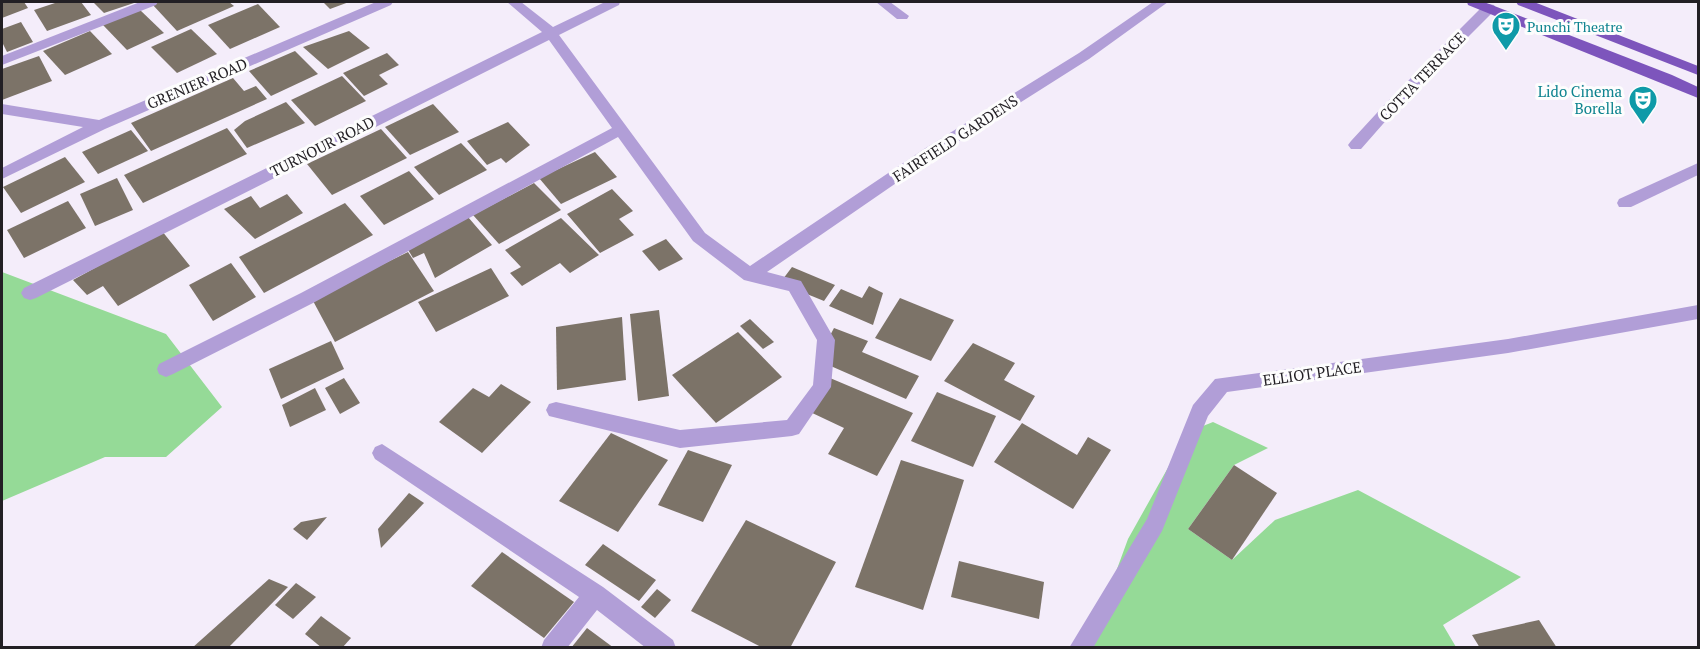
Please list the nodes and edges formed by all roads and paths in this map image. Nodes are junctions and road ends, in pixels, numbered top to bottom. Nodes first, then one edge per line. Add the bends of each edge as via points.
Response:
1 (151, 2) edge
2 (386, 2) edge
3 (513, 2) edge
4 (614, 2) edge
5 (882, 2) edge
6 (1161, 2) edge
7 (1473, 2) edge
8 (1523, 2) edge
9 (1489, 8) junction
10 (902, 16) dead end
11 (550, 32) junction
12 (2, 61) edge
13 (1698, 71) edge
14 (1698, 93) edge
15 (2, 109) edge
16 (100, 125) junction
17 (620, 130) junction
18 (1356, 145) dead end
19 (1698, 169) edge
20 (2, 174) edge
21 (1625, 203) dead end
22 (750, 275) junction
23 (30, 292) dead end
24 (1698, 312) edge
25 (166, 369) dead end
26 (556, 410) dead end
27 (382, 453) dead end
28 (595, 595) junction
29 (552, 648) edge
30 (665, 648) edge
31 (1080, 648) edge

1 - 12 street
2 - 16 street, GRENIER ROAD
3 - 11 street
4 - 11 street, TURNOUR ROAD
5 - 10 street
6 - 22 street, FAIRFIELD GARDENS
7 - 9 main road
8 - 13 main road
9 - 14 main road
9 - 18 street, COTTA TERRACE
11 - 17 street
11 - 23 street, TURNOUR ROAD
15 - 16 street
16 - 20 street, GRENIER ROAD
17 - 22 street via 699,237
17 - 25 street via 308,298
19 - 21 street
22 - 26 street via 795,286 826,340 822,387 792,428 680,439
24 - 31 street, ELLIOT PLACE via 1508,346 1222,385 1200,411 1155,524
27 - 28 street
28 - 29 street
28 - 30 street

